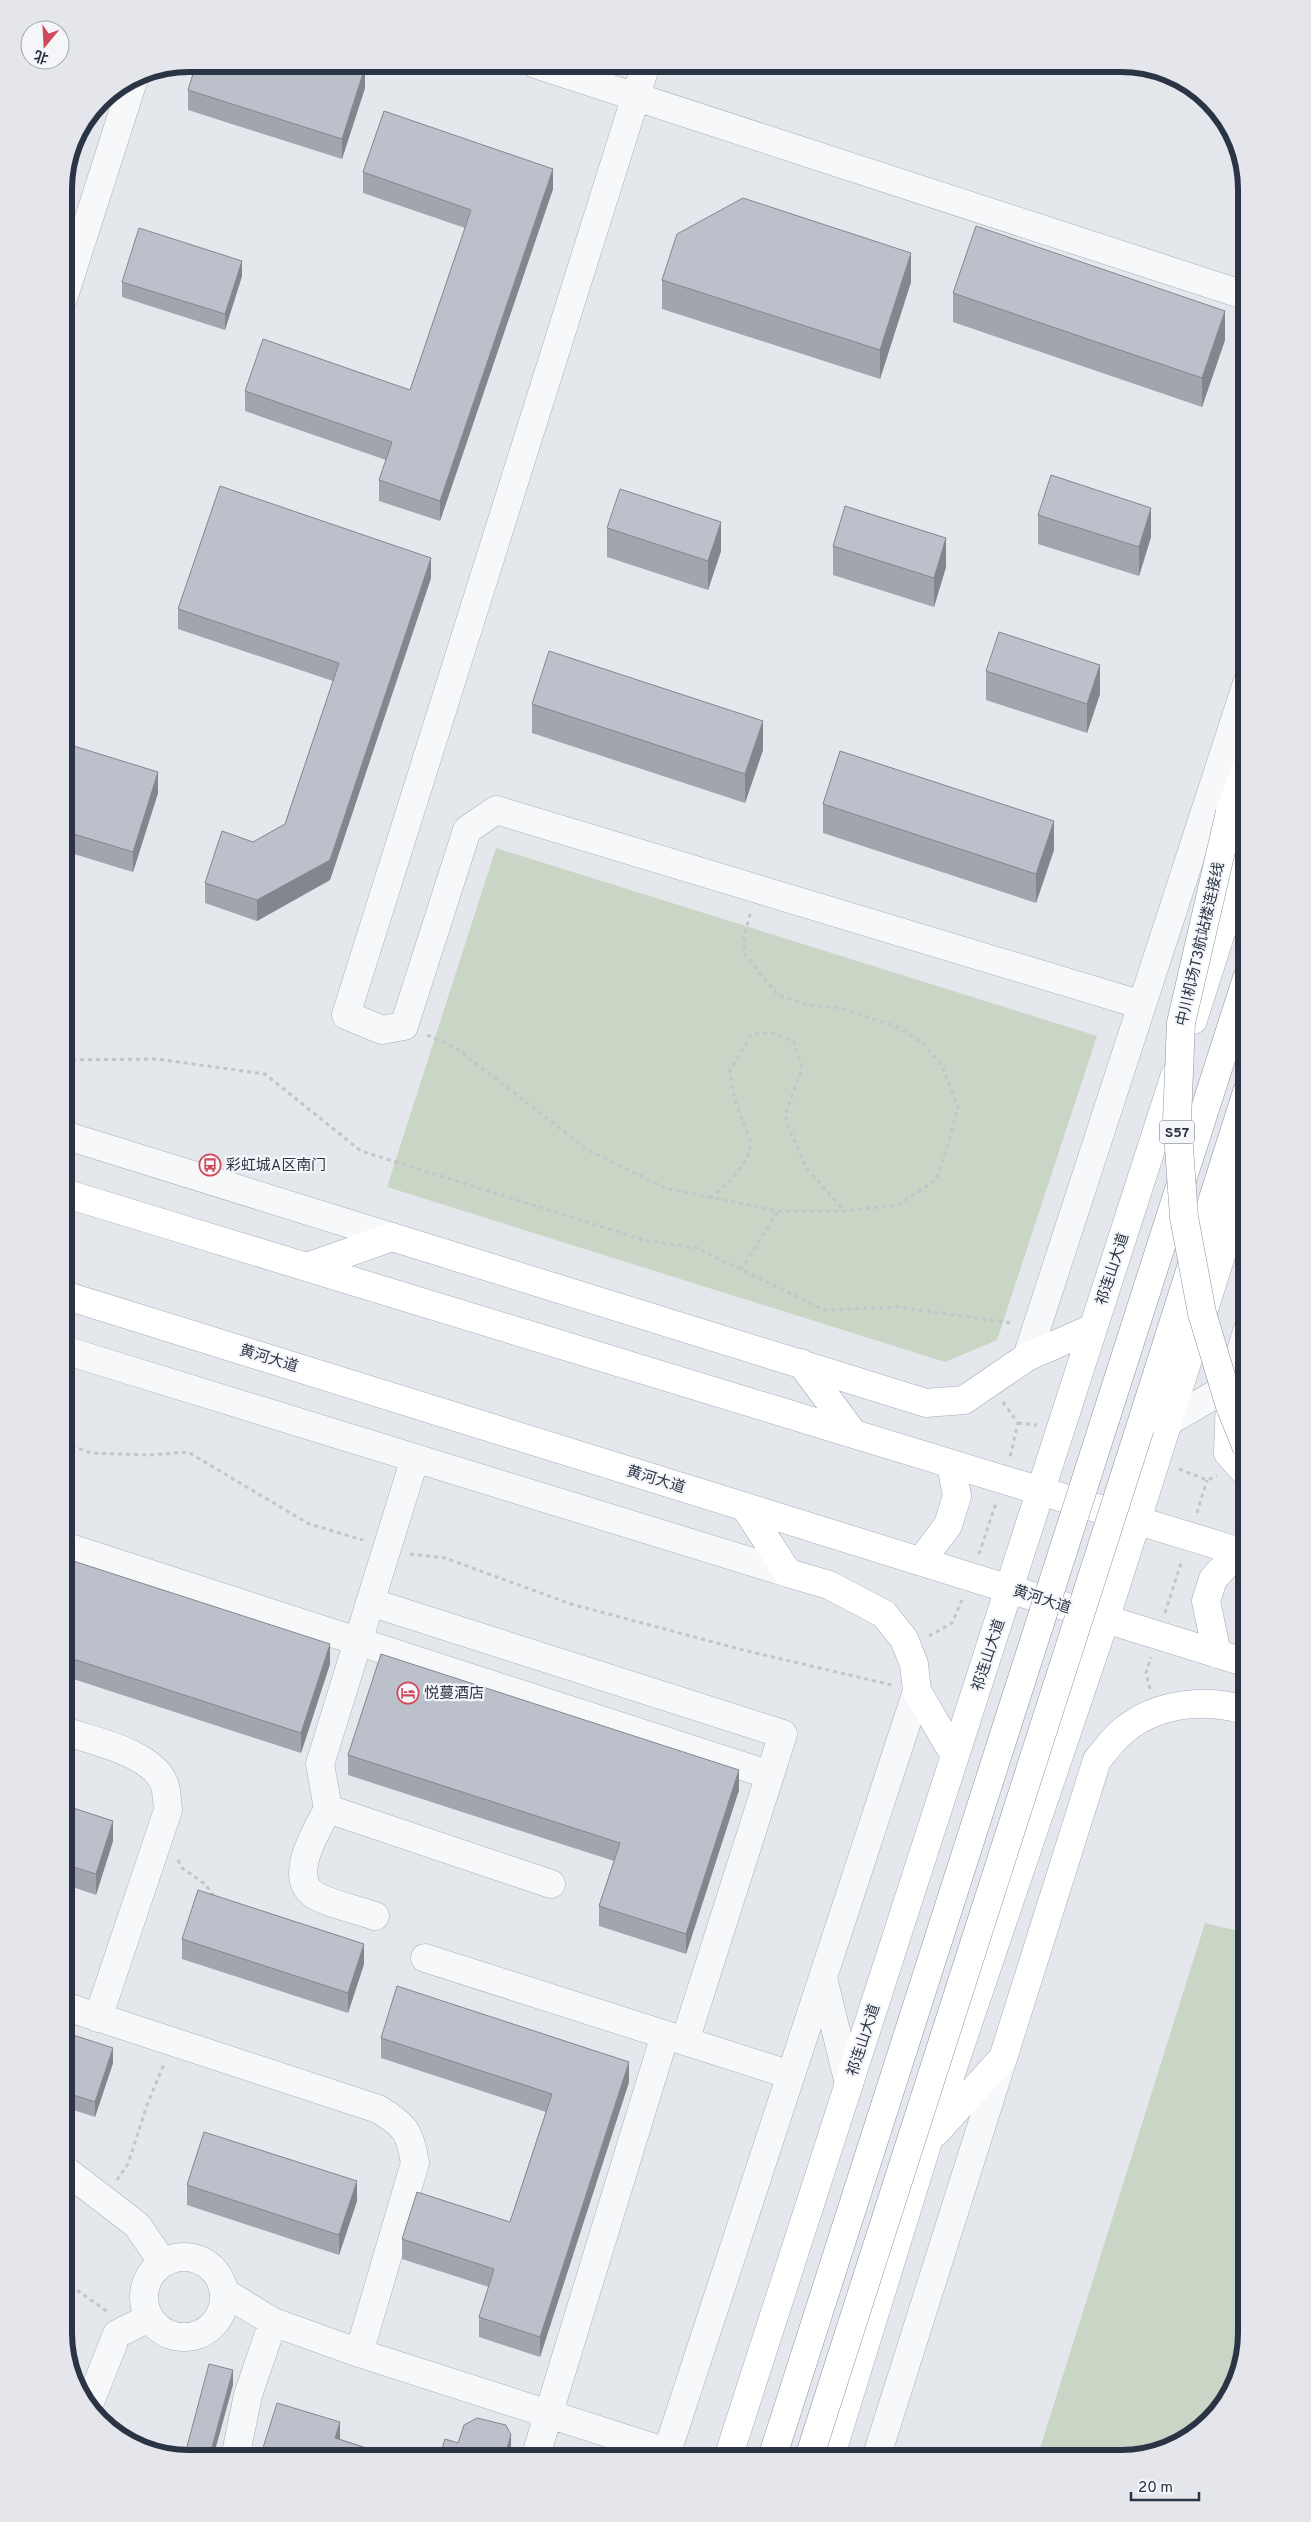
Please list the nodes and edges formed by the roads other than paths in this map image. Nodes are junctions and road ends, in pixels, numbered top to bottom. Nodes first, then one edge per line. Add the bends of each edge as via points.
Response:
1 (561, 72) edge
2 (643, 72) edge
3 (131, 89) edge
4 (635, 96) junction
5 (73, 268) edge
6 (1238, 293) edge
7 (1238, 711) edge
8 (1238, 790) edge
9 (1238, 879) edge
10 (1142, 1005) junction
11 (1238, 1006) edge
12 (1238, 1120) edge
13 (73, 1138) edge
14 (73, 1196) edge
15 (1238, 1202) edge
16 (392, 1237) junction
17 (307, 1267) junction
18 (72, 1298) edge
19 (1093, 1328) junction
20 (72, 1355) edge
21 (1027, 1357) junction
22 (1238, 1361) edge
23 (801, 1364) junction
24 (1231, 1385) junction
25 (1168, 1422) junction
26 (1238, 1423) edge
27 (853, 1433) junction
28 (415, 1458) junction
29 (951, 1464) junction
30 (1238, 1464) edge
31 (1040, 1490) junction
32 (745, 1506) junction
33 (1136, 1520) junction
34 (72, 1549) edge
35 (1238, 1551) edge
36 (1238, 1557) edge
37 (921, 1561) junction
38 (788, 1573) junction
39 (1009, 1589) junction
40 (370, 1602) junction
41 (1105, 1620) junction
42 (358, 1641) junction
43 (1217, 1654) junction
44 (1238, 1660) edge
45 (917, 1691) junction
46 (1238, 1708) edge
47 (72, 1734) edge
48 (955, 1756) junction
49 (770, 1775) junction
50 (328, 1808) junction
51 (551, 1884) dead end
52 (375, 1916) dead end
53 (425, 1958) dead end
54 (823, 1978) junction
55 (72, 2009) edge
56 (98, 2018) junction
57 (675, 2038) junction
58 (1003, 2058) junction
59 (791, 2075) junction
60 (849, 2084) junction
61 (928, 2141) junction
62 (72, 2175) edge
63 (163, 2262) junction
64 (224, 2292) junction
65 (273, 2322) junction
66 (138, 2323) junction
67 (359, 2353) junction
68 (92, 2397) edge
69 (550, 2414) junction
70 (237, 2449) edge
71 (538, 2449) edge
72 (650, 2449) edge
73 (668, 2450) edge
74 (731, 2450) edge
75 (775, 2450) edge
76 (812, 2450) edge
77 (833, 2450) edge
78 (879, 2450) edge

1 - 4 street
2 - 4 street
3 - 5 street
4 - 6 street
4 - 10 street via 346,1014 382,1030 404,1026 467,830 496,810
7 - 10 street
8 - 26 main road, 中川机场T3航站楼连接线 / S57, bridge via 1230,812 1181,1023 1177,1120 1184,1217 1200,1304 1215,1360
9 - 19 main road, 祁连山大道
10 - 21 street
11 - 75 main road, bridge
12 - 76 main road, bridge
13 - 16 street
14 - 17 main road
15 - 25 main road
16 - 17 main road
16 - 23 main road
17 - 27 main road
18 - 32 main road, 黄河大道
19 - 21 main road
19 - 31 main road, 祁连山大道
20 - 28 street
21 - 23 main road via 964,1400 926,1403
22 - 24 street
23 - 27 main road
24 - 25 street
24 - 30 main road via 1228,1453
25 - 33 main road
27 - 29 main road
28 - 38 street
28 - 40 street
29 - 31 main road
29 - 37 main road via 957,1496 948,1525
31 - 33 main road
31 - 39 main road, 祁连山大道
32 - 37 main road, 黄河大道
32 - 38 main road
33 - 35 main road
33 - 41 main road
34 - 42 street
36 - 43 main road via 1213,1579 1206,1601
37 - 39 main road, 黄河大道
38 - 45 main road via 829,1585 884,1614 904,1639 914,1664
39 - 41 main road, 黄河大道
39 - 48 main road, 祁连山大道
40 - 42 street
40 - 49 street via 783,1734
41 - 43 main road, 黄河大道
41 - 61 main road
42 - 49 street
42 - 50 street via 320,1764
43 - 44 main road, 黄河大道
45 - 48 main road
45 - 54 street
46 - 58 main road via 1196,1703 1157,1711 1123,1731 1097,1760
47 - 56 street via 147,1762 164,1783 168,1810
48 - 60 main road, 祁连山大道
49 - 57 street
50 - 51 street
50 - 52 street via 311,1842 302,1872 305,1885 313,1895
53 - 57 street
54 - 59 street
54 - 60 street
55 - 56 street
56 - 67 street via 378,2109 397,2121 411,2139 416,2163
57 - 59 street
57 - 69 street
58 - 61 main road
58 - 78 street
59 - 73 street
60 - 74 main road, 祁连山大道
61 - 77 main road
62 - 63 street via 137,2225
63 - 64 street via 178,2257 194,2258 208,2265 219,2277
63 - 66 street via 151,2273 144,2287
64 - 65 street
64 - 66 street via 223,2308 216,2322 189,2338
65 - 67 street
65 - 70 street via 248,2395
66 - 68 street via 117,2334
67 - 69 street
69 - 71 street
69 - 72 street

